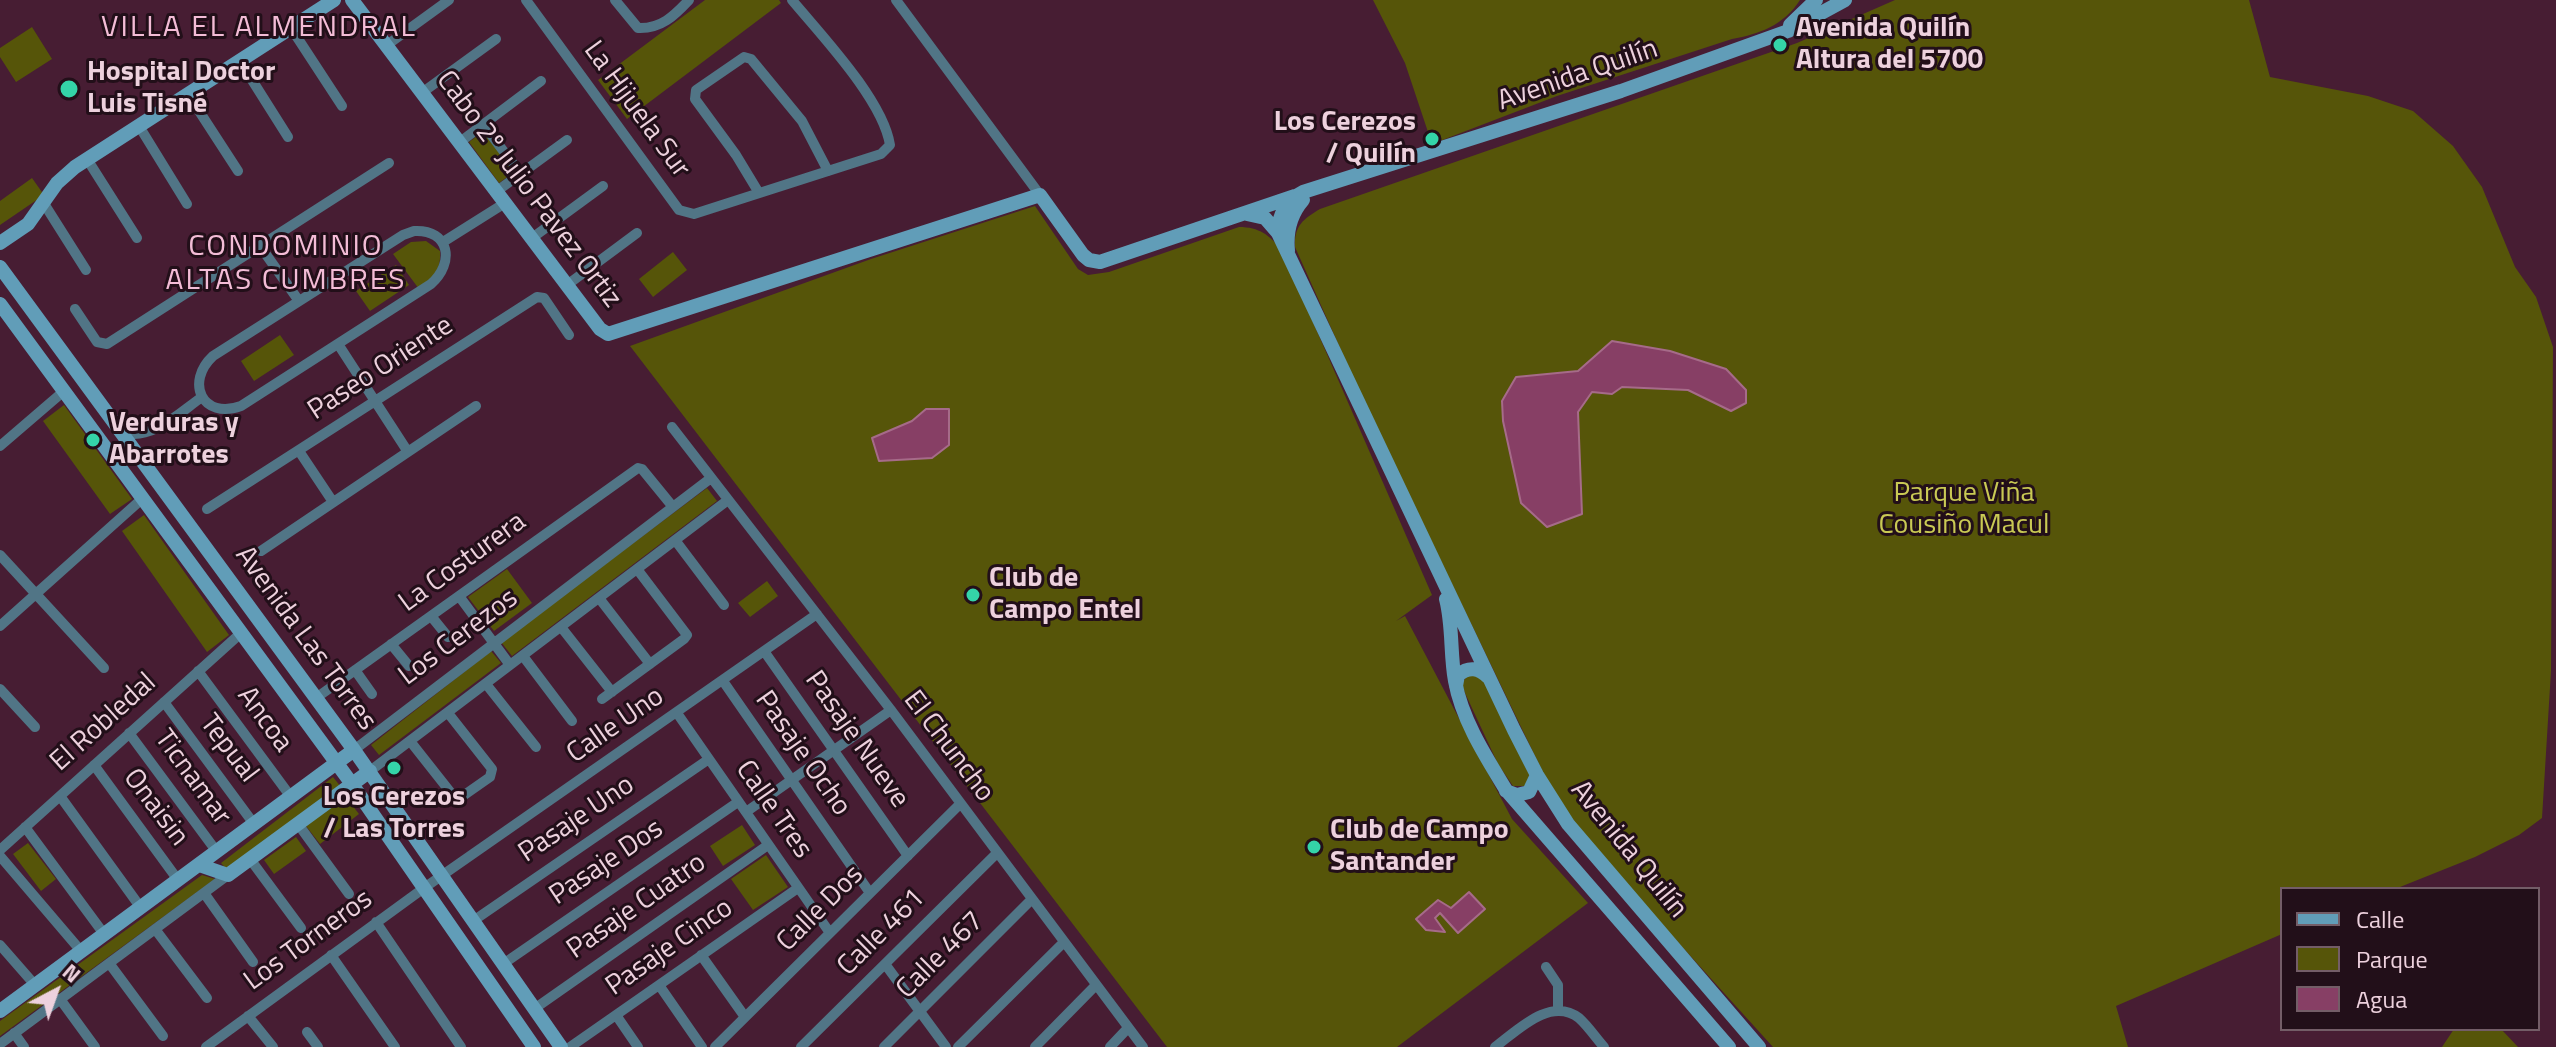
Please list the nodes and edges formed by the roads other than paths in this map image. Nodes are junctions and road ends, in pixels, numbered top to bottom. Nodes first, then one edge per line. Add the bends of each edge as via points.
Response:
1 (334, 0) edge
2 (352, 0) edge
3 (449, 0) edge
4 (526, 0) edge
5 (615, 0) edge
6 (689, 0) edge
7 (792, 0) edge
8 (896, 0) edge
9 (1845, 0) edge
10 (1813, 1) edge
11 (291, 28) junction
12 (1780, 33) junction
13 (496, 39) dead end
14 (387, 45) junction
15 (240, 61) junction
16 (541, 81) dead end
17 (423, 92) junction
18 (188, 94) junction
19 (342, 106) dead end
20 (483, 124) junction
21 (139, 126) junction
22 (288, 137) dead end
23 (567, 140) dead end
24 (460, 142) junction
25 (87, 159) junction
26 (389, 163) dead end
27 (238, 171) dead end
28 (828, 171) junction
29 (520, 173) junction
30 (603, 186) dead end
31 (1321, 188) junction
32 (759, 193) junction
33 (1040, 195) junction
34 (1295, 196) junction
35 (501, 197) junction
36 (43, 202) junction
37 (187, 204) dead end
38 (1264, 207) junction
39 (1246, 214) junction
40 (1282, 224) junction
41 (637, 233) dead end
42 (137, 238) dead end
43 (532, 238) junction
44 (443, 242) junction
45 (0, 243) edge
46 (260, 246) junction
47 (0, 267) edge
48 (86, 270) dead end
49 (567, 285) junction
50 (299, 301) junction
51 (0, 304) edge
52 (75, 309) dead end
53 (569, 335) dead end
54 (338, 344) junction
55 (69, 362) junction
56 (52, 375) junction
57 (64, 391) junction
58 (202, 397) junction
59 (375, 402) junction
60 (476, 406) dead end
61 (672, 427) dead end
62 (122, 432) junction
63 (147, 434) junction
64 (0, 446) edge
65 (299, 451) junction
66 (408, 452) junction
67 (140, 457) junction
68 (711, 478) junction
69 (143, 498) junction
70 (728, 500) junction
71 (171, 501) junction
72 (333, 502) junction
73 (673, 507) junction
74 (207, 509) dead end
75 (153, 512) junction
76 (675, 540) junction
77 (261, 551) dead end
78 (0, 555) edge
79 (637, 569) junction
80 (1442, 581) junction
81 (35, 595) junction
82 (459, 596) junction
83 (599, 598) junction
84 (724, 605) dead end
85 (817, 614) junction
86 (431, 616) junction
87 (0, 626) edge
88 (561, 627) junction
89 (241, 633) junction
90 (448, 637) dead end
91 (494, 643) junction
92 (391, 644) junction
93 (764, 651) junction
94 (523, 656) junction
95 (650, 664) junction
96 (510, 665) junction
97 (409, 666) dead end
98 (104, 668) dead end
99 (355, 670) junction
100 (198, 671) junction
101 (1489, 677) junction
102 (723, 681) junction
103 (486, 684) junction
104 (1456, 686) junction
105 (0, 689) edge
106 (372, 694) dead end
107 (316, 698) junction
108 (164, 702) junction
109 (891, 710) junction
110 (448, 713) junction
111 (677, 713) junction
112 (572, 721) dead end
113 (35, 727) dead end
114 (129, 733) junction
115 (410, 741) junction
116 (536, 747) dead end
117 (354, 750) junction
118 (834, 750) junction
119 (709, 759) junction
120 (336, 763) junction
121 (94, 765) junction
122 (370, 771) junction
123 (1537, 775) junction
124 (792, 780) junction
125 (352, 784) junction
126 (1506, 790) junction
127 (60, 796) junction
128 (291, 797) junction
129 (738, 802) junction
130 (960, 804) junction
131 (746, 812) junction
132 (254, 824) junction
133 (298, 824) junction
134 (25, 827) junction
135 (768, 845) junction
136 (0, 850) edge
137 (217, 852) junction
138 (997, 853) junction
139 (0, 856) edge
140 (908, 856) junction
141 (250, 859) junction
142 (199, 865) junction
143 (228, 875) junction
144 (442, 875) junction
145 (178, 880) junction
146 (424, 888) junction
147 (798, 888) junction
148 (204, 893) junction
149 (870, 893) junction
150 (349, 894) dead end
151 (1032, 899) junction
152 (141, 908) junction
153 (473, 921) junction
154 (376, 922) junction
155 (301, 928) dead end
156 (155, 929) junction
157 (830, 933) junction
158 (104, 934) junction
159 (1064, 942) junction
160 (0, 945) edge
161 (81, 951) junction
162 (331, 955) junction
163 (701, 955) junction
164 (253, 962) dead end
165 (109, 963) junction
166 (503, 964) junction
167 (885, 964) junction
168 (1546, 967) dead end
169 (35, 985) junction
170 (659, 985) junction
171 (1096, 985) junction
172 (207, 998) dead end
173 (60, 999) junction
174 (534, 1009) junction
175 (0, 1011) edge
176 (920, 1011) junction
177 (1558, 1011) junction
178 (616, 1015) junction
179 (248, 1016) junction
180 (745, 1017) junction
181 (1128, 1028) junction
182 (307, 1032) dead end
183 (14, 1033) junction
184 (163, 1036) dead end
185 (0, 1044) edge
186 (389, 1045) edge
187 (1499, 1046) edge
188 (24, 1047) edge
189 (95, 1047) edge
190 (206, 1047) edge
191 (273, 1047) edge
192 (318, 1047) edge
193 (461, 1047) edge
194 (534, 1047) edge
195 (561, 1047) edge
196 (570, 1047) edge
197 (638, 1047) edge
198 (702, 1047) edge
199 (715, 1047) edge
200 (801, 1047) edge
201 (884, 1047) edge
202 (946, 1047) edge
203 (958, 1047) edge
204 (1035, 1047) edge
205 (1110, 1047) edge
206 (1143, 1047) edge
207 (1604, 1047) edge
208 (1729, 1047) edge
209 (1759, 1047) edge

1 - 11 main road
2 - 14 main road, Cabo 2º Julio Pavez Ortiz
3 - 14 street
4 - 32 street, La Hijuela Sur via 679,210 694,214
5 - 6 street via 638,28 674,17
7 - 28 street via 886,124 890,145 881,154
8 - 33 street
9 - 12 main road, Avenida Quilín
10 - 12 main road
11 - 15 main road
11 - 19 street
12 - 31 main road, Avenida Quilín via 1621,91
13 - 17 street
14 - 17 main road, Cabo 2º Julio Pavez Ortiz
15 - 18 main road
15 - 22 street
16 - 20 street
17 - 24 main road, Cabo 2º Julio Pavez Ortiz
18 - 21 main road
18 - 27 street
20 - 24 street
20 - 29 street, Cabo 2º Julio Pavez Ortiz
21 - 25 main road
21 - 37 street
23 - 29 street
24 - 35 main road, Cabo 2º Julio Pavez Ortiz
25 - 36 main road
25 - 42 street
26 - 46 street
28 - 32 street
28 - 32 street via 802,121 744,57 696,90 695,99
29 - 35 street
30 - 43 street
31 - 34 main road, Avenida Quilín
31 - 40 main road, Avenida Quilín
33 - 39 main road, Avenida Quilín via 1083,255 1095,262
33 - 49 main road, Cabo 2º Julio Pavez Ortiz via 613,333 600,329
34 - 38 main road, Avenida Quilín
34 - 40 main road
35 - 43 main road, Cabo 2º Julio Pavez Ortiz
35 - 44 street
36 - 45 main road via 28,224
36 - 48 street
38 - 39 main road, Avenida Quilín
38 - 40 main road
39 - 40 main road
40 - 80 main road, Avenida Quilín via 1290,259
41 - 49 street
43 - 49 main road, Cabo 2º Julio Pavez Ortiz
44 - 50 street via 430,233 408,232
44 - 54 street via 446,261 435,280
46 - 50 street
46 - 52 street via 105,345 97,342
47 - 55 main road, Avenida Las Torres
50 - 58 street via 208,360 199,380
51 - 56 main road, Avenida Las Torres
53 - 59 street, Paseo Oriente via 539,296
54 - 58 street via 241,406 218,409
54 - 59 street
55 - 56 main road
55 - 62 main road, Avenida Las Torres
56 - 57 main road, Avenida Las Torres
57 - 64 street
57 - 69 main road, Avenida Las Torres
58 - 63 street
59 - 65 street, Paseo Oriente
59 - 66 street
60 - 66 street
61 - 68 street
62 - 63 street
62 - 67 main road, Avenida Las Torres
63 - 67 street
65 - 72 street
65 - 74 street, Paseo Oriente
66 - 72 street
67 - 71 main road, Avenida Las Torres
68 - 70 street, El Chuncho
68 - 73 street, Los Cerezos
69 - 75 main road, Avenida Las Torres
69 - 81 street
70 - 76 street, Los Cerezos
70 - 85 street, El Chuncho
71 - 75 main road via 166,510
71 - 107 main road, Avenida Las Torres
72 - 77 street
73 - 82 street, La Costurera via 638,468
73 - 91 street, Los Cerezos
75 - 89 main road, Avenida Las Torres
76 - 79 street, Los Cerezos
76 - 84 street
78 - 81 street
79 - 83 street, Los Cerezos
79 - 95 street via 686,633
80 - 101 main road, Avenida Quilín
80 - 104 main road, Avenida Quilín
81 - 87 street
81 - 98 street
82 - 86 street, La Costurera
82 - 91 street
83 - 88 street, Los Cerezos
83 - 95 street
85 - 93 street, Calle Uno
85 - 109 street, El Chuncho
86 - 90 street
86 - 92 street, La Costurera
88 - 94 street, Los Cerezos
88 - 95 street via 607,695
89 - 100 street, El Robledal
89 - 120 main road, Avenida Las Torres
91 - 96 street
91 - 117 street, Los Cerezos
92 - 97 street
92 - 99 street, La Costurera
93 - 102 street, Calle Uno
93 - 118 street, Pasaje Nueve
94 - 96 street, Los Cerezos
94 - 112 street
96 - 103 street, Los Cerezos
99 - 106 street
99 - 107 street, La Costurera
100 - 108 street, El Robledal
100 - 128 street, Ancoa
101 - 104 main road via 1468,669 1458,675
101 - 123 main road, Avenida Quilín
102 - 111 street, Calle Uno
102 - 124 street, Pasaje Ocho
103 - 110 street, Los Cerezos
103 - 116 street
104 - 126 main road, Avenida Quilín
105 - 113 street
107 - 117 main road, Avenida Las Torres
108 - 114 street, El Robledal
108 - 132 street, Tepual
109 - 118 street
109 - 130 street, El Chuncho
110 - 115 street, Los Cerezos
110 - 115 street via 493,774 462,797 455,798
111 - 119 street, Calle Tres
111 - 144 street, Calle Uno
114 - 121 street, El Robledal
114 - 137 street, Ticnamar
115 - 122 street, Los Cerezos
117 - 120 main road, Los Cerezos
117 - 122 main road, Avenida Las Torres
118 - 124 street
118 - 140 street, Pasaje Nueve
119 - 129 street, Calle Tres
119 - 153 street, Pasaje Uno
120 - 125 main road, Avenida Las Torres
120 - 128 main road, Los Cerezos
121 - 127 street, El Robledal
121 - 145 street, Onaisin
122 - 125 main road, Los Cerezos
122 - 144 main road, Avenida Las Torres
123 - 126 main road via 1529,792 1517,795
123 - 209 main road, Avenida Quilín via 1580,839
124 - 131 street
124 - 149 street, Pasaje Ocho
125 - 133 main road, Los Cerezos
125 - 146 main road, Avenida Las Torres
126 - 208 main road, Avenida Quilín
127 - 134 street, El Robledal
127 - 152 street
128 - 132 main road, Los Cerezos
129 - 131 street, Calle Tres
129 - 166 street, Pasaje Dos
130 - 138 street, El Chuncho
130 - 140 street, Calle Dos
131 - 135 street, Calle Tres
132 - 137 main road, Los Cerezos
133 - 141 main road, Los Cerezos
133 - 150 street
134 - 136 street, El Robledal
134 - 158 street
135 - 147 street, Calle Tres
135 - 174 street, Pasaje Cuatro
137 - 142 main road, Los Cerezos
138 - 151 street, El Chuncho
138 - 167 street, Calle 461
139 - 161 street
140 - 149 street, Calle Dos
141 - 143 main road, Los Cerezos
141 - 155 street
142 - 143 main road
142 - 145 main road, Los Cerezos
143 - 148 street, Los Cerezos
144 - 146 street, Los Torneros
144 - 153 main road, Avenida Las Torres
145 - 152 main road, Los Cerezos
146 - 154 street, Los Torneros
146 - 194 main road, Avenida Las Torres
147 - 157 street, Calle Tres
147 - 163 street, Pasaje Cinco
148 - 156 street, Los Cerezos
148 - 164 street
149 - 157 street, Calle Dos
151 - 159 street, El Chuncho
151 - 176 street, Calle 467
152 - 158 main road, Los Cerezos
153 - 166 main road, Avenida Las Torres
154 - 162 street, Los Torneros
154 - 193 street
156 - 165 street, Los Cerezos
156 - 172 street
157 - 180 street, Calle Dos
158 - 161 main road, Los Cerezos
159 - 171 street, El Chuncho
159 - 203 street
160 - 169 street
161 - 169 main road, Los Cerezos
162 - 179 street, Los Torneros
162 - 186 street
163 - 170 street, Pasaje Cinco
163 - 180 street
165 - 173 street, Los Cerezos
165 - 184 street
166 - 174 main road, Avenida Las Torres
167 - 176 street
167 - 200 street, Calle 461
168 - 177 street via 1558,985
169 - 175 main road, Los Cerezos
170 - 178 street, Pasaje Cinco
170 - 198 street
171 - 181 street, El Chuncho
171 - 204 street
173 - 183 street, Los Cerezos
173 - 189 street
174 - 195 main road, Avenida Las Torres
176 - 201 street, Calle 467
176 - 202 street
177 - 187 street via 1538,1016
177 - 207 street via 1581,1020
178 - 196 street, Pasaje Cinco
178 - 197 street
179 - 190 street, Los Torneros
179 - 191 street
180 - 199 street, Calle Dos
181 - 205 street
181 - 206 street, El Chuncho
182 - 192 street
183 - 185 street, Los Cerezos
183 - 188 street

